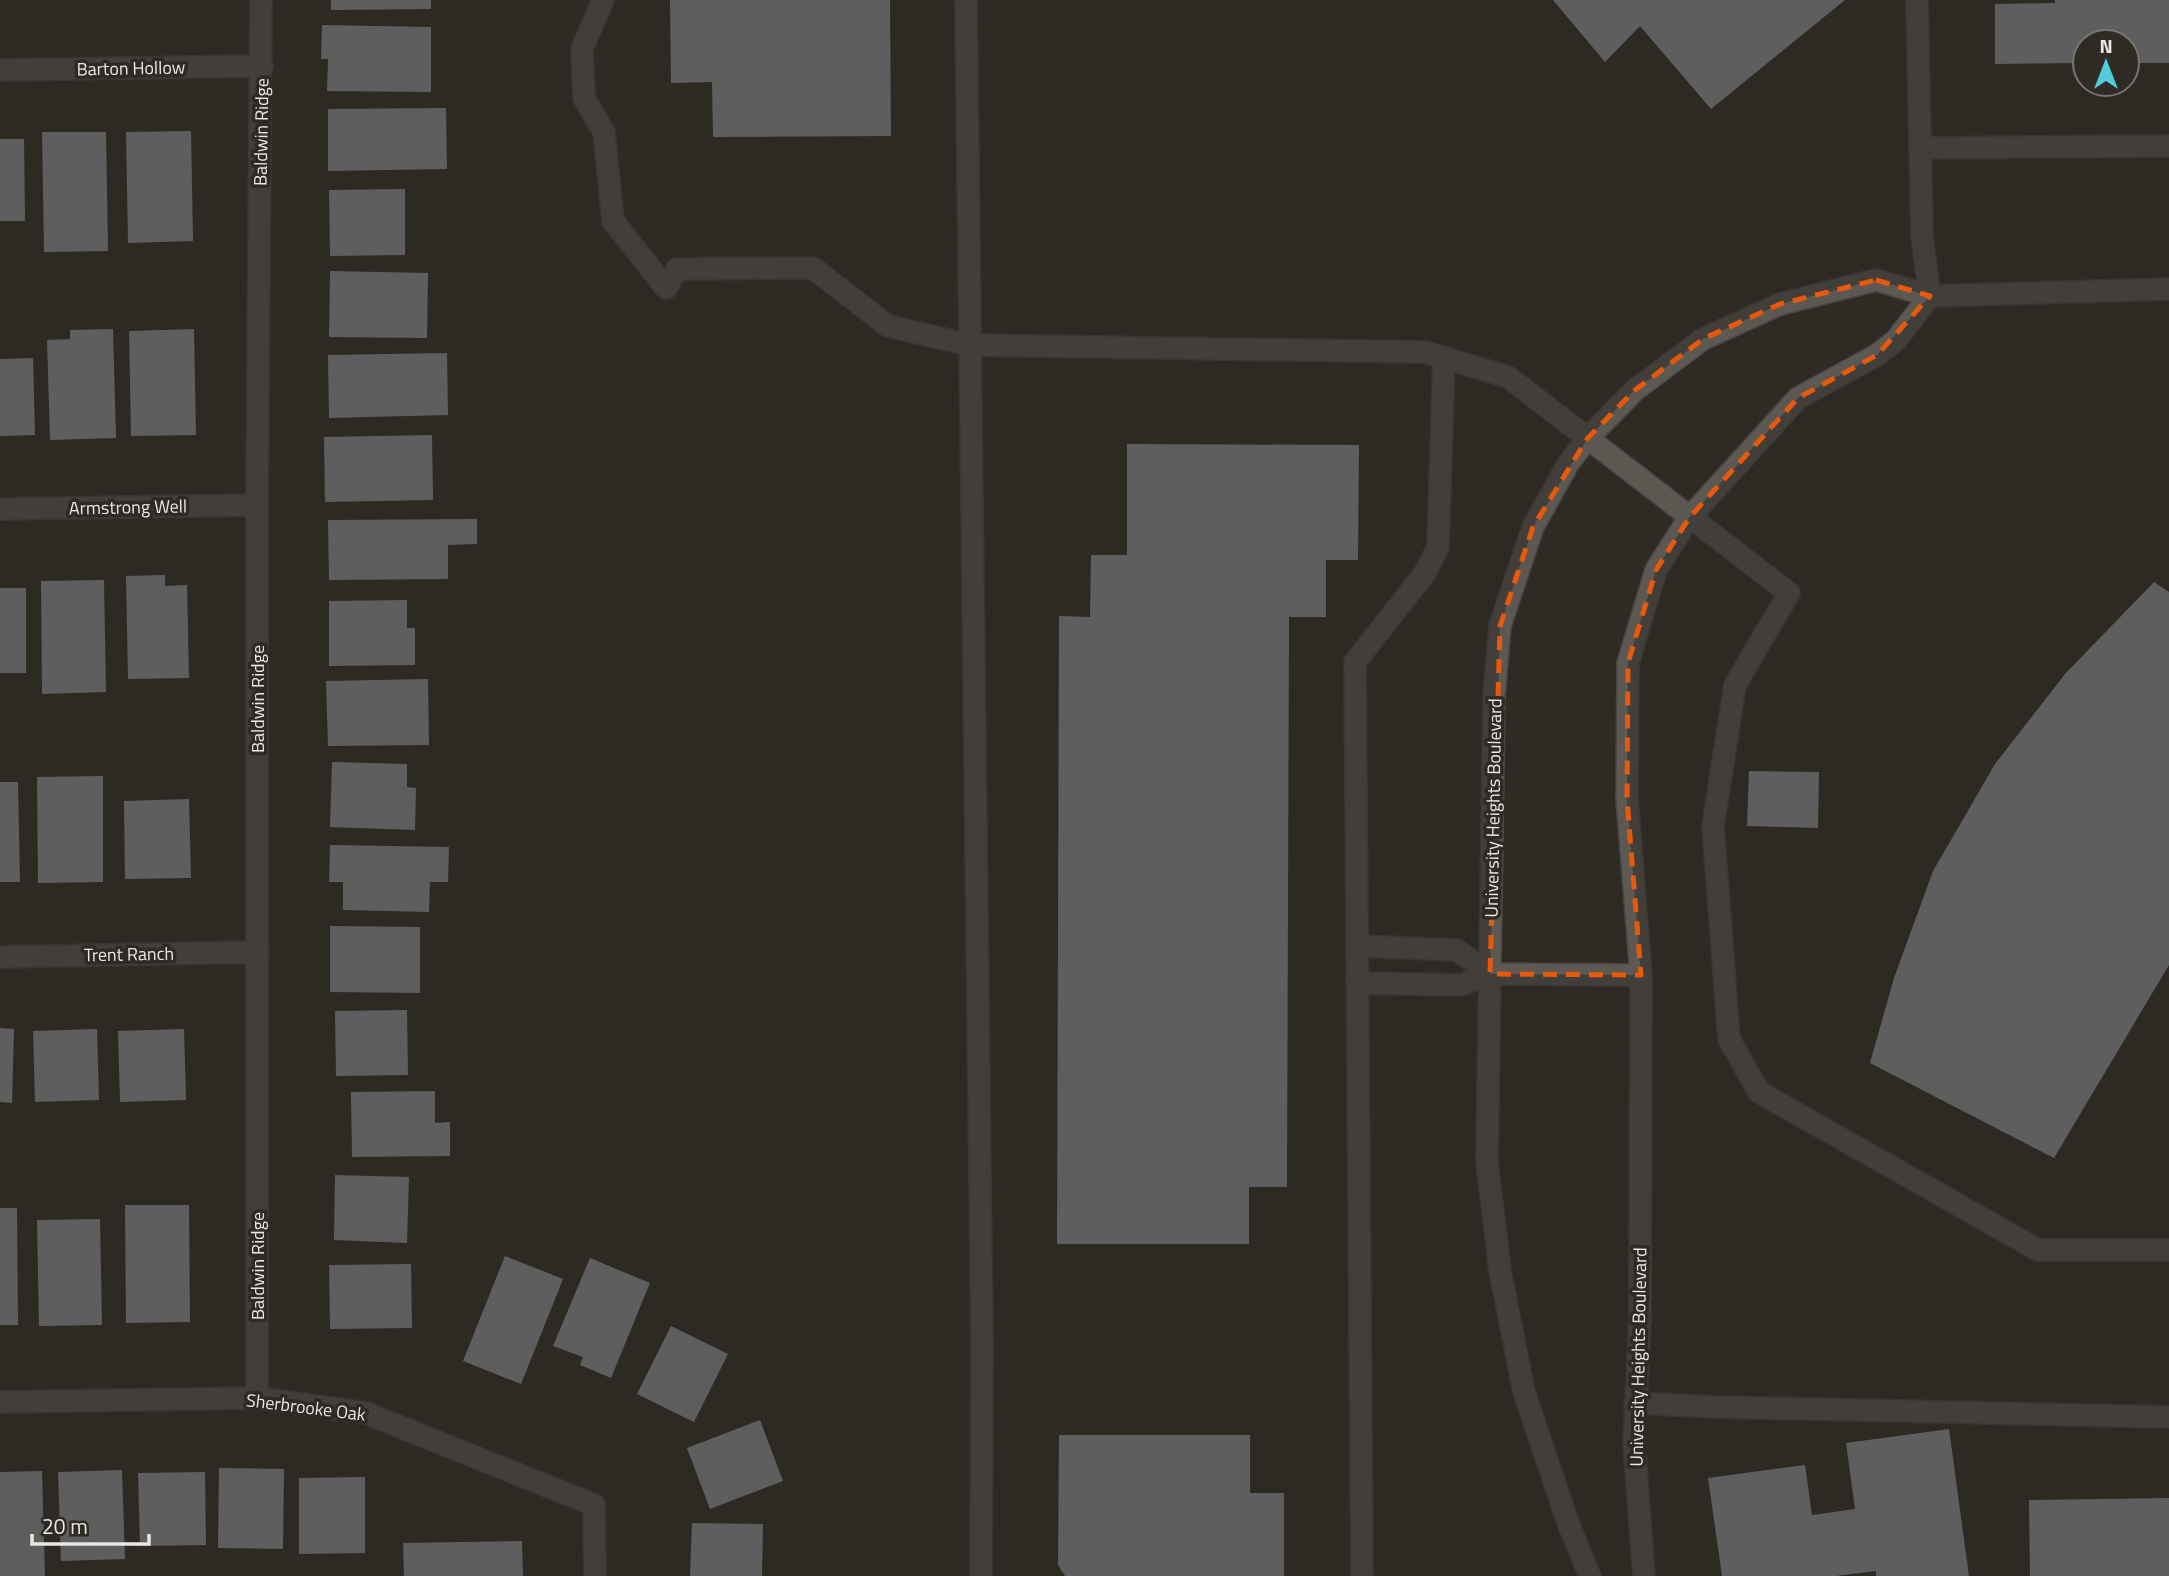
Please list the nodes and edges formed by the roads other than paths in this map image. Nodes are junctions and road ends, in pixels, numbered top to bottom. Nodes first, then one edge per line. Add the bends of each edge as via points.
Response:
1 (261, 0) edge
2 (603, 0) edge
3 (966, 0) edge
4 (1917, 0) edge
5 (262, 66) junction
6 (0, 70) edge
7 (2169, 146) edge
8 (1920, 148) junction
9 (2169, 289) edge
10 (1930, 296) junction
11 (970, 345) junction
12 (1444, 357) junction
13 (1587, 439) junction
14 (257, 505) junction
15 (0, 509) edge
16 (1689, 518) junction
17 (1357, 946) junction
18 (258, 952) junction
19 (0, 957) edge
20 (1490, 974) junction
21 (1641, 975) junction
22 (1357, 983) junction
23 (2169, 1250) edge
24 (257, 1398) junction
25 (0, 1402) edge
26 (1635, 1403) junction
27 (2169, 1417) edge
28 (595, 1576) edge
29 (981, 1576) edge
30 (1362, 1576) edge
31 (1590, 1576) edge
32 (1644, 1576) edge

1 - 5 street, Baldwin Ridge
2 - 11 street via 582,50 584,98 604,132 612,221 666,288 677,269 813,268 888,326
3 - 11 street
4 - 8 street
5 - 6 street, Barton Hollow
5 - 14 street, Baldwin Ridge
7 - 8 street
8 - 10 street via 1922,237
9 - 10 street, University Heights Boulevard
10 - 13 street, University Heights Boulevard via 1876,280 1780,304 1703,339 1635,390
10 - 16 street, University Heights Boulevard via 1896,340 1877,355 1798,398
11 - 12 street via 1425,352
11 - 29 street
12 - 13 street via 1508,377
12 - 17 street via 1438,547 1425,573 1355,662
13 - 16 street
13 - 20 street, University Heights Boulevard via 1533,527 1500,626 1494,696
14 - 15 street, Armstrong Well
14 - 18 street, Baldwin Ridge
16 - 21 street, University Heights Boulevard via 1656,570 1628,663 1627,799
16 - 23 street via 1789,593 1735,685 1713,826 1729,1039 1759,1092 2038,1250
17 - 20 street via 1457,950
17 - 22 street
18 - 19 street, Trent Ranch
18 - 24 street, Baldwin Ridge
20 - 21 street
20 - 22 street via 1461,985
20 - 31 street, University Heights Boulevard via 1487,1162 1500,1271 1524,1392
21 - 26 street, University Heights Boulevard via 1640,1322
22 - 30 street
24 - 25 street, Sherbrooke Oak
24 - 28 street, Sherbrooke Oak via 366,1413 594,1505
26 - 27 street
26 - 32 street, University Heights Boulevard

